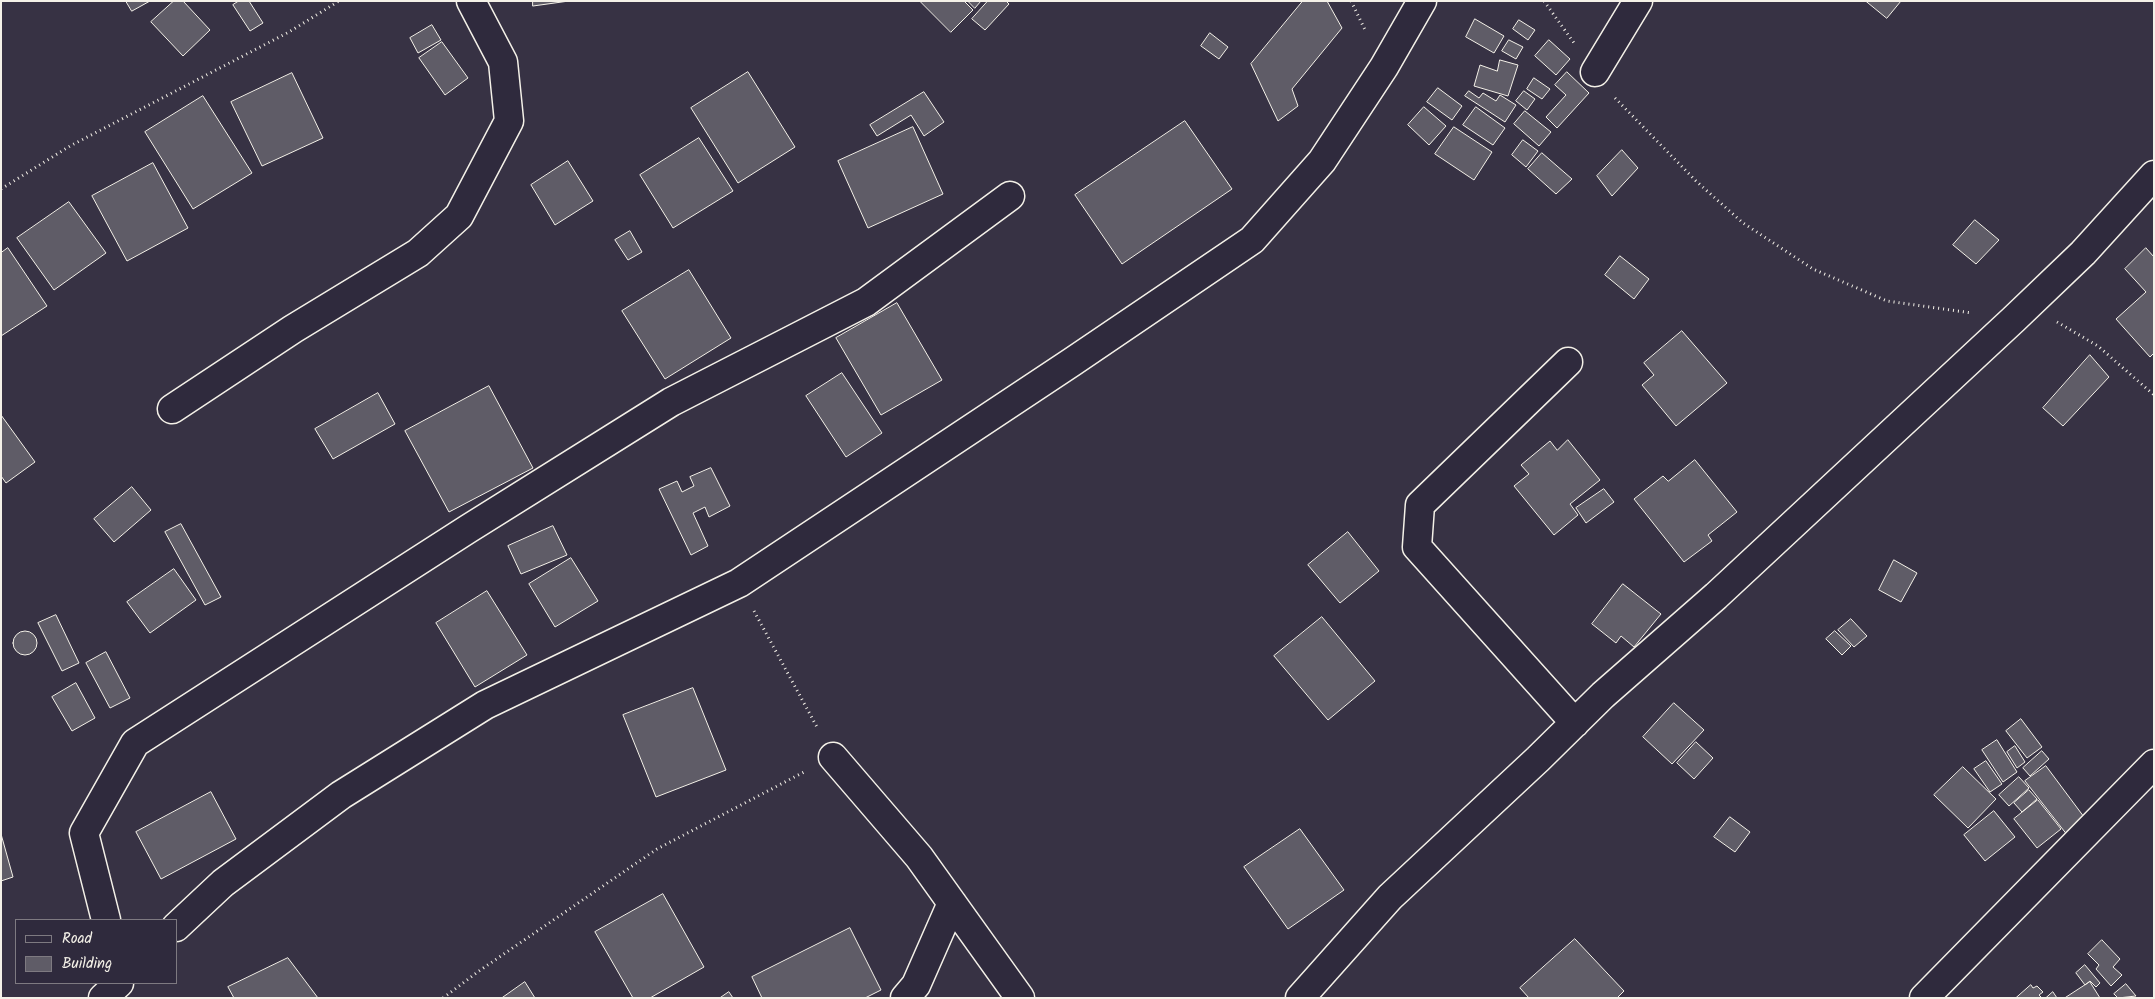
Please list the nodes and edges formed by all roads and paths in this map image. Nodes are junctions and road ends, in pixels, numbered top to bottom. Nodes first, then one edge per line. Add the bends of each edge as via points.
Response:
1 (339, 1) edge
2 (471, 1) edge
3 (1422, 1) edge
4 (1544, 1) edge
5 (1638, 1) edge
6 (1595, 72) junction
7 (2154, 175) edge
8 (1, 189) edge
9 (1010, 196) dead end
10 (2014, 319) junction
11 (1568, 362) dead end
12 (2154, 395) edge
13 (172, 409) dead end
14 (739, 583) junction
15 (1575, 723) junction
16 (833, 757) junction
17 (2154, 764) edge
18 (952, 903) junction
19 (106, 919) edge
20 (178, 925) edge
21 (118, 984) edge
22 (103, 998) edge
23 (442, 998) edge
24 (905, 998) edge
25 (1020, 998) edge
26 (1300, 998) edge
27 (1924, 998) edge

1 - 8 path via 290,32 70,146
2 - 13 street via 503,62 509,121 459,216 418,253 292,329
3 - 14 street via 1384,68 1322,161 1252,240
4 - 6 path
5 - 6 street
6 - 10 path via 1607,90 1696,181 1743,223 1813,269 1887,300
7 - 10 street via 2083,253
9 - 19 street via 866,302 671,402 135,743 84,833
10 - 12 path via 2056,321 2098,346
10 - 15 street
11 - 15 street via 1420,505 1417,547
14 - 16 path
14 - 20 street via 485,705 341,795 222,883
15 - 26 street via 1390,897
16 - 18 street via 920,858
16 - 23 path via 657,849
17 - 27 street
18 - 24 street via 916,985
18 - 25 street
21 - 22 street

